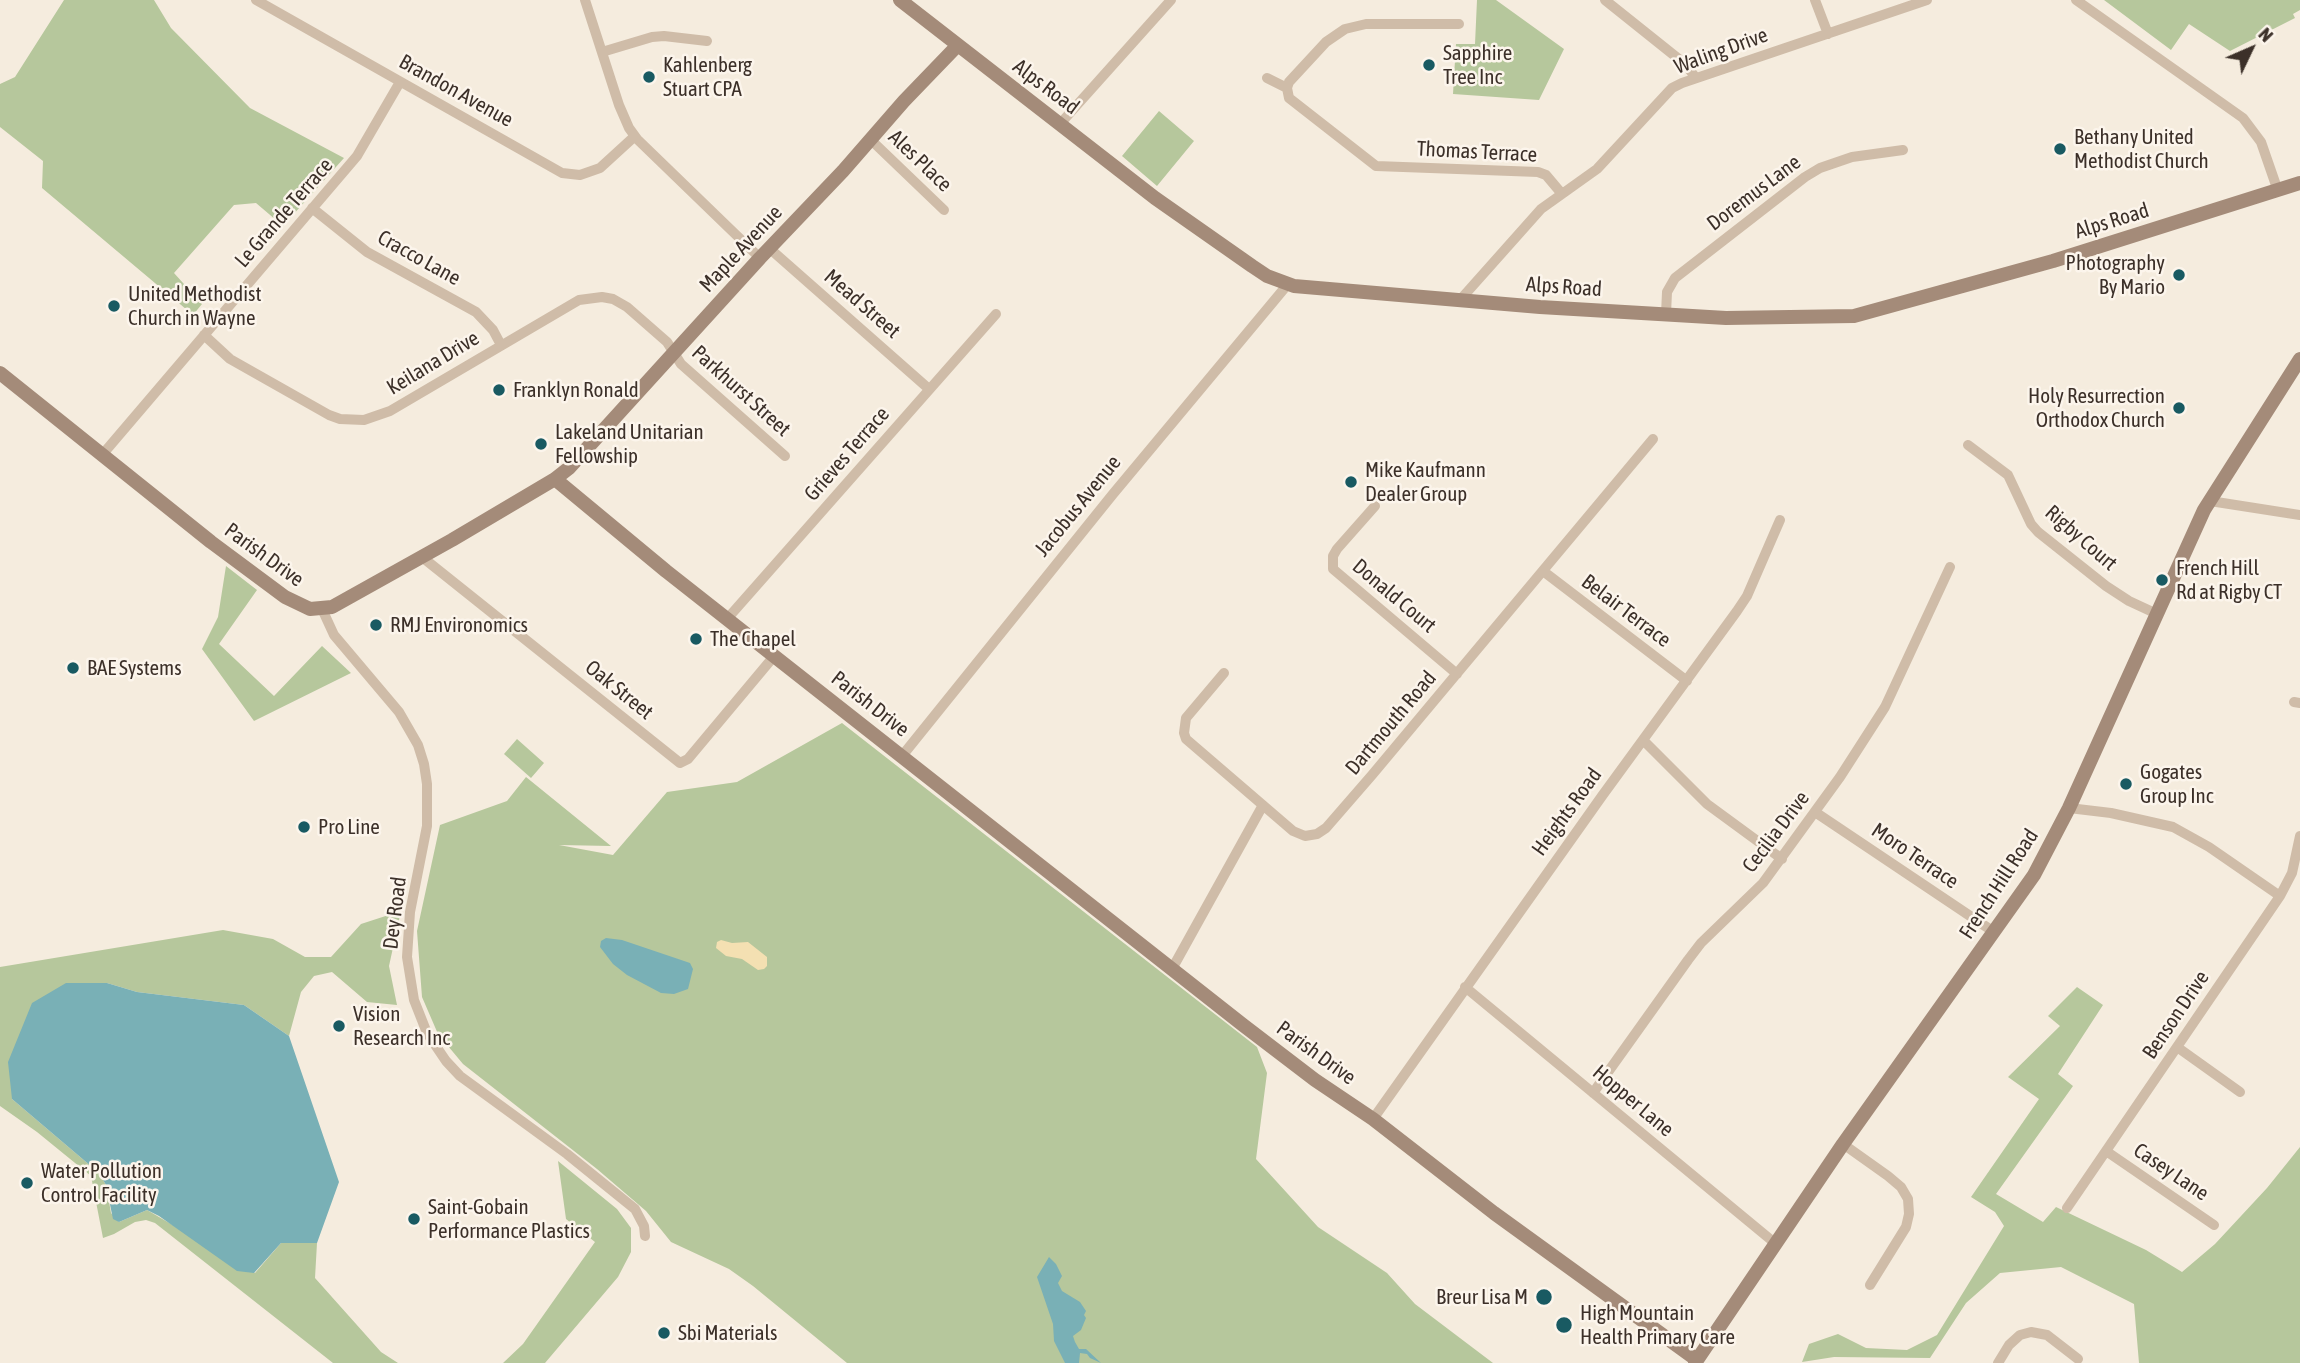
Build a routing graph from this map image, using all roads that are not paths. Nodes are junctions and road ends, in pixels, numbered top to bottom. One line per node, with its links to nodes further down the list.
1 (256, 0): 16 (street, Brandon Avenue)
2 (585, 0): 13 (street, Mead Street)
3 (900, 0): 12 (street, Alps Road)
4 (1171, 0): 18 (street)
5 (1605, 0): 15 (street)
6 (1815, 0): 10 (street)
7 (1927, 0): 10 (street, Waling Drive)
8 (2076, 0): 23 (street)
9 (1458, 24): 17 (street)
10 (1828, 34): 15 (street, Waling Drive)
11 (707, 41): 13 (street)
12 (957, 46): 18 (street, Alps Road); 20 (street, Maple Avenue)
13 (602, 52): 19 (street, Mead Street)
14 (1267, 78): 17 (street, Thomas Terrace)
15 (1696, 78): 24 (street, Waling Drive)
16 (400, 82): 19 (street, Brandon Avenue); 25 (street, Le Grande Terrace)
17 (1287, 88): 24 (street, Thomas Terrace)
18 (1060, 124): 28 (street, Alps Road)
19 (635, 136): 27 (street, Mead Street)
20 (871, 140): 26 (street, Ales Place); 27 (street, Maple Avenue)
21 (1903, 150): 31 (street, Doremus Lane)
22 (2300, 184): 23 (street, Alps Road)
23 (2278, 191): 31 (street, Alps Road)
24 (1562, 194): 29 (street)
25 (312, 208): 32 (street, Le Grande Terrace); 33 (street, Cracco Lane)
26 (944, 209)
27 (765, 253): 34 (street, Maple Avenue); 37 (street, Mead Street)
28 (1288, 284): 29 (street, Alps Road); 58 (street, Jacobus Avenue)
29 (1460, 300): 31 (street, Alps Road)
30 (996, 314): 37 (street, Grieves Terrace)
31 (1666, 314)
32 (204, 335): 33 (street, Keilana Drive); 40 (street, Le Grande Terrace)
33 (501, 345): 34 (street, Keilana Drive)
34 (673, 353): 41 (street, Parkhurst Street); 42 (street, Maple Avenue)
35 (2300, 359): 43 (street, French Hill Road)
36 (0, 373): 40 (street, Parish Drive)
37 (929, 389): 52 (street, Grieves Terrace)
38 (1653, 439): 49 (street, Dartmouth Road)
39 (1968, 445): 51 (street, Rigby Court)
40 (102, 455): 50 (street, Parish Drive)
41 (785, 456)
42 (555, 479): 47 (street); 52 (street, Parish Drive)
43 (2210, 501): 45 (street); 51 (street, French Hill Road)
44 (1375, 506): 55 (street, Donald Court)
45 (2300, 515)
46 (1780, 520): 56 (street, Heights Road)
47 (422, 557): 50 (street); 53 (street, Oak Street)
48 (1951, 567): 61 (street, Cecilia Drive)
49 (1543, 571): 55 (street, Dartmouth Road); 56 (street, Belair Terrace)
50 (322, 609): 77 (street, Dey Road)
51 (2157, 614): 60 (street, French Hill Road)
52 (727, 619): 53 (street, Parish Drive)
53 (775, 655): 58 (street, Parish Drive)
54 (1224, 673): 59 (street)
55 (1457, 674): 59 (street, Dartmouth Road)
56 (1687, 681): 57 (street, Heights Road)
57 (1643, 740): 63 (street); 68 (street, Heights Road)
58 (902, 756): 67 (street, Parish Drive)
59 (1263, 805): 67 (street)
60 (2069, 808): 65 (street); 66 (street, French Hill Road)
61 (1815, 812): 63 (street, Cecilia Drive); 66 (street, Moro Terrace)
62 (2300, 836): 64 (street, Benson Drive)
63 (1782, 859): 71 (street, Cecilia Drive)
64 (2298, 859): 65 (street, Benson Drive)
65 (2280, 896): 69 (street, Benson Drive)
66 (1994, 932): 73 (street, French Hill Road)
67 (1172, 969): 72 (street, Parish Drive)
68 (1465, 987): 71 (street, Hopper Lane); 72 (street, Heights Road)
69 (2177, 1047): 70 (street); 74 (street, Benson Drive)
70 (2241, 1092)
71 (1592, 1093): 78 (street, Hopper Lane)
72 (1373, 1119): 81 (street, Parish Drive)
73 (1843, 1144): 78 (street, French Hill Road); 79 (street)
74 (2106, 1151): 75 (street, Benson Drive); 76 (street, Casey Lane)
75 (2067, 1208)
76 (2214, 1225)
77 (645, 1236)
78 (1776, 1244): 81 (street, French Hill Road)
79 (1870, 1285)
80 (2078, 1359): 82 (street)
81 (1698, 1362)
82 (1998, 1363)

